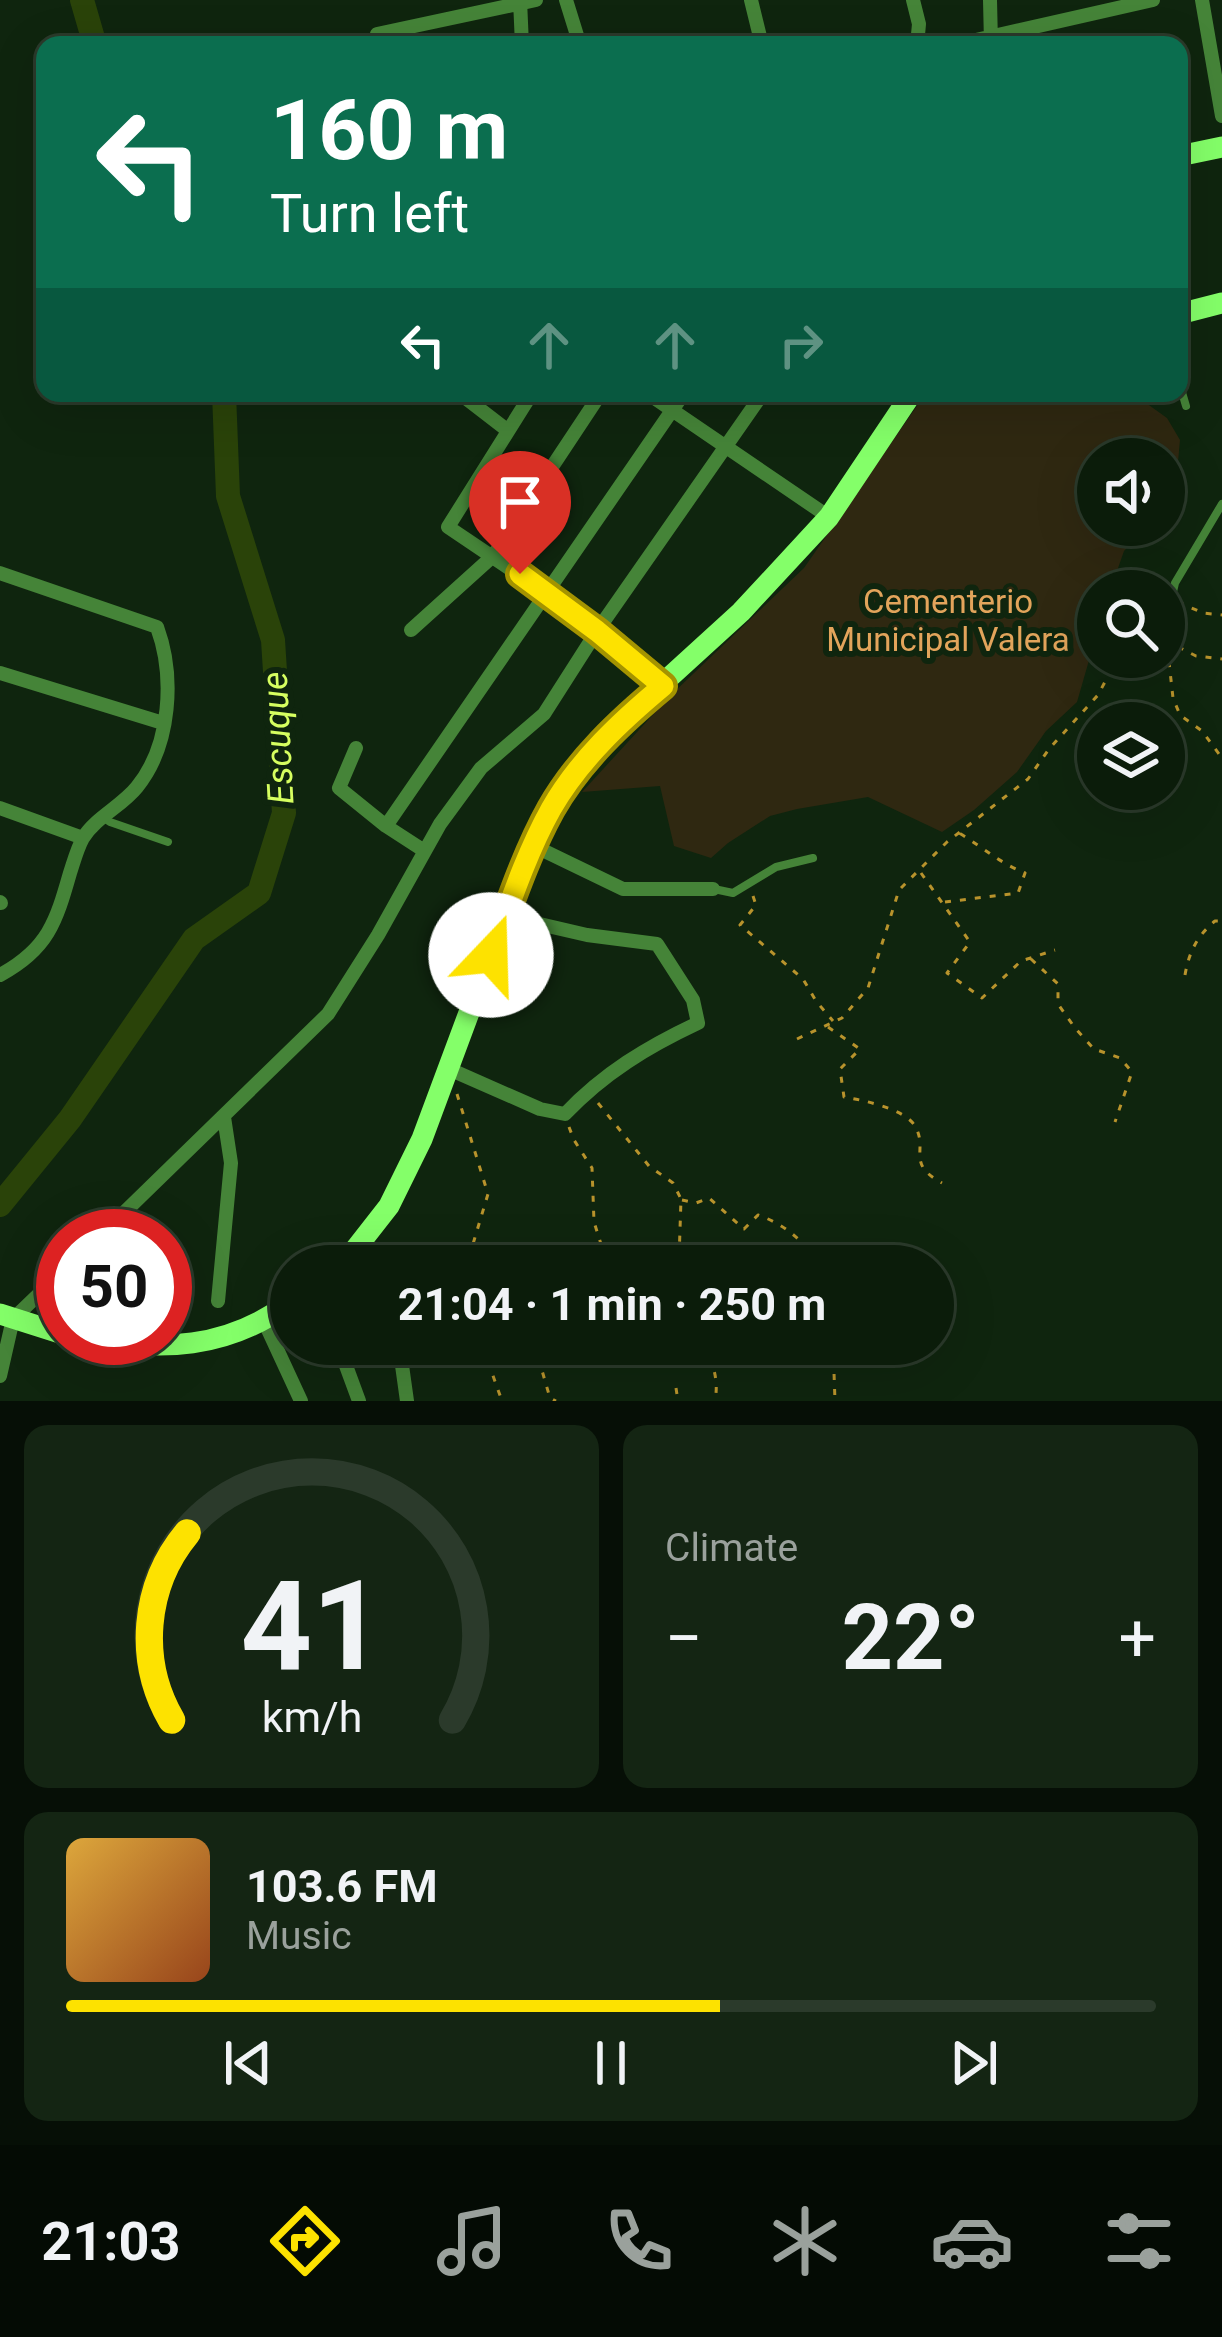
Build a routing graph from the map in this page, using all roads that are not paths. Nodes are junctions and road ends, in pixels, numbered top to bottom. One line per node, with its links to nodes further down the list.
1 (566, 0): 10 (street)
2 (751, 0): 11 (street)
3 (913, 0): 12 (street)
4 (990, 0): 13 (street)
5 (1153, 0): 14 (street)
6 (1202, 0): 15 (street)
7 (526, 1): 8 (street); 9 (street)
8 (377, 34)
9 (523, 36)
10 (577, 36)
11 (760, 36)
12 (918, 36)
13 (991, 36)
14 (1007, 36)
15 (1222, 116)
16 (1222, 147): 17 (main road)
17 (1188, 154)
18 (1222, 303): 19 (main road)
19 (1188, 312)
20 (471, 402): 30 (street)
21 (526, 402): 30 (street)
22 (595, 402): 34 (street)
23 (660, 402): 29 (street)
24 (677, 402): 29 (street)
25 (756, 402): 31 (street)
26 (906, 402): 33 (main road)
27 (1185, 402): 28 (lane)
28 (1186, 406)
29 (671, 410): 31 (street); 37 (street)
30 (507, 430): 34 (street)
31 (723, 448): 33 (street); 39 (street)
32 (1222, 504): 35 (lane)
33 (829, 517): 41 (main road)
34 (493, 556): 37 (street); 38 (street)
35 (1183, 570)
36 (0, 573): 42 (street)
37 (547, 593): 39 (street); 46 (street)
38 (411, 630)
39 (597, 631): 41 (street); 50 (street)
40 (0, 673): 42 (street)
41 (663, 686): 49 (main road)
42 (163, 723): 45 (street)
43 (356, 748): 46 (street)
44 (0, 808): 47 (street)
45 (104, 818): 47 (street); 48 (lane)
46 (386, 826): 50 (street)
47 (83, 838): 54 (street)
48 (168, 842)
49 (534, 846): 52 (street); 53 (main road)
50 (424, 850): 56 (street)
51 (813, 858): 52 (lane)
52 (713, 889)
53 (506, 916): 55 (main road); 55 (street)
54 (0, 975)
55 (449, 1070): 58 (main road)
56 (224, 1118): 57 (street); 60 (street)
57 (128, 1209)
58 (359, 1245)
59 (36, 1293): 61 (street)
60 (218, 1301)
61 (7, 1317): 64 (main road); 68 (street)
62 (270, 1317): 63 (main road)
63 (264, 1322): 65 (main road); 69 (street)
64 (36, 1326)
65 (192, 1344)
66 (346, 1365): 70 (street)
67 (403, 1365): 71 (street)
68 (0, 1376)
69 (301, 1401)
70 (359, 1401)
71 (407, 1401)

